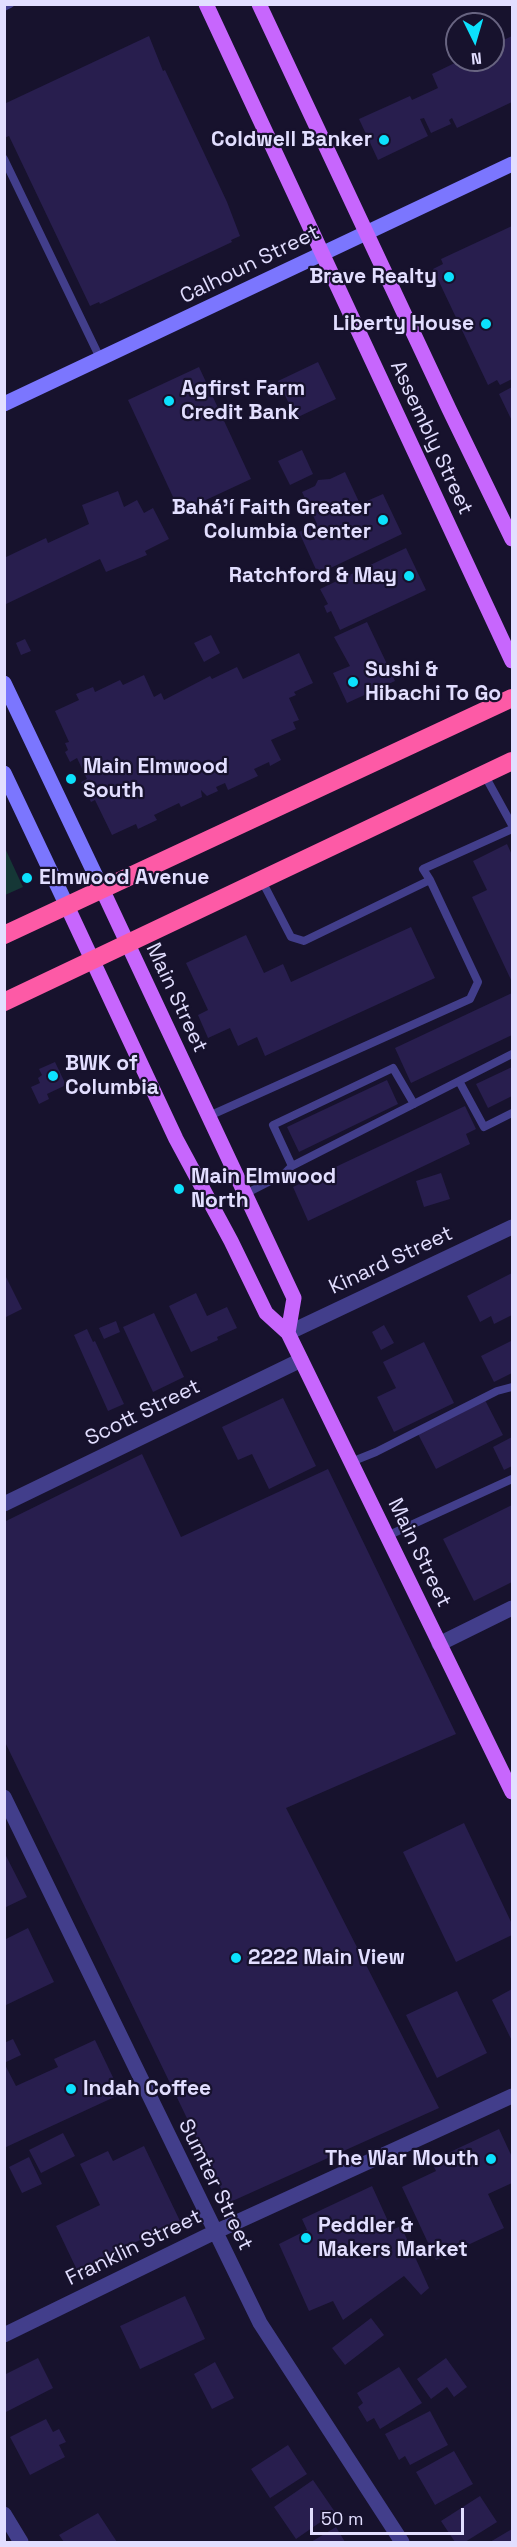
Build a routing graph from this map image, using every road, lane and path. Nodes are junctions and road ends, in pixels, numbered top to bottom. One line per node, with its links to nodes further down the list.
1 (10, 4): 4 (lane)
2 (206, 4): 8 (main road, Assembly Street)
3 (259, 4): 7 (main road, Assembly Street)
4 (4, 7)
5 (4, 159): 9 (lane)
6 (513, 164): 7 (street, Calhoun Street)
7 (366, 233): 8 (street, Calhoun Street); 11 (main road, Assembly Street)
8 (324, 253): 9 (street, Calhoun Street); 12 (main road, Assembly Street)
9 (100, 358): 10 (street, Calhoun Street)
10 (4, 404)
11 (513, 539)
12 (513, 661)
13 (4, 683): 21 (street, Main Street)
14 (513, 698): 21 (highway)
15 (513, 761): 17 (highway)
16 (4, 773): 22 (street, Main Street)
17 (484, 774): 18 (lane); 19 (highway)
18 (513, 827): 20 (lane)
19 (262, 880): 20 (lane); 24 (highway)
20 (430, 880): 31 (lane)
21 (102, 889): 22 (highway); 24 (main road, Main Street)
22 (67, 906): 23 (highway); 25 (main road, Main Street)
23 (4, 935)
24 (128, 944): 25 (highway); 31 (main road, Main Street)
25 (92, 962): 26 (highway); 35 (main road, Main Street)
26 (4, 1002)
27 (513, 1054): 28 (lane)
28 (459, 1081): 29 (lane); 30 (lane)
29 (414, 1104): 32 (lane); 32 (lane)
30 (513, 1113)
31 (209, 1116): 33 (main road, Main Street)
32 (292, 1166): 33 (lane)
33 (245, 1194): 35 (main road, Main Street)
34 (513, 1227): 35 (street, Kinard Street)
35 (288, 1333): 36 (main road, Main Street)
36 (301, 1360): 38 (main road, Main Street); 40 (street, Scott Street)
37 (513, 1388): 38 (lane)
38 (351, 1462): 41 (main road, Main Street)
39 (513, 1479): 41 (lane)
40 (4, 1504)
41 (387, 1536): 43 (main road, Main Street)
42 (513, 1608): 43 (street)
43 (439, 1644): 44 (main road, Main Street)
44 (513, 1792)
45 (4, 1797): 47 (street, Sumter Street)
46 (513, 2096): 47 (street, Franklin Street)
47 (215, 2232): 48 (street, Franklin Street); 51 (street, Sumter Street)
48 (4, 2335)
49 (4, 2514): 50 (street)
50 (21, 2542)
51 (402, 2542)

